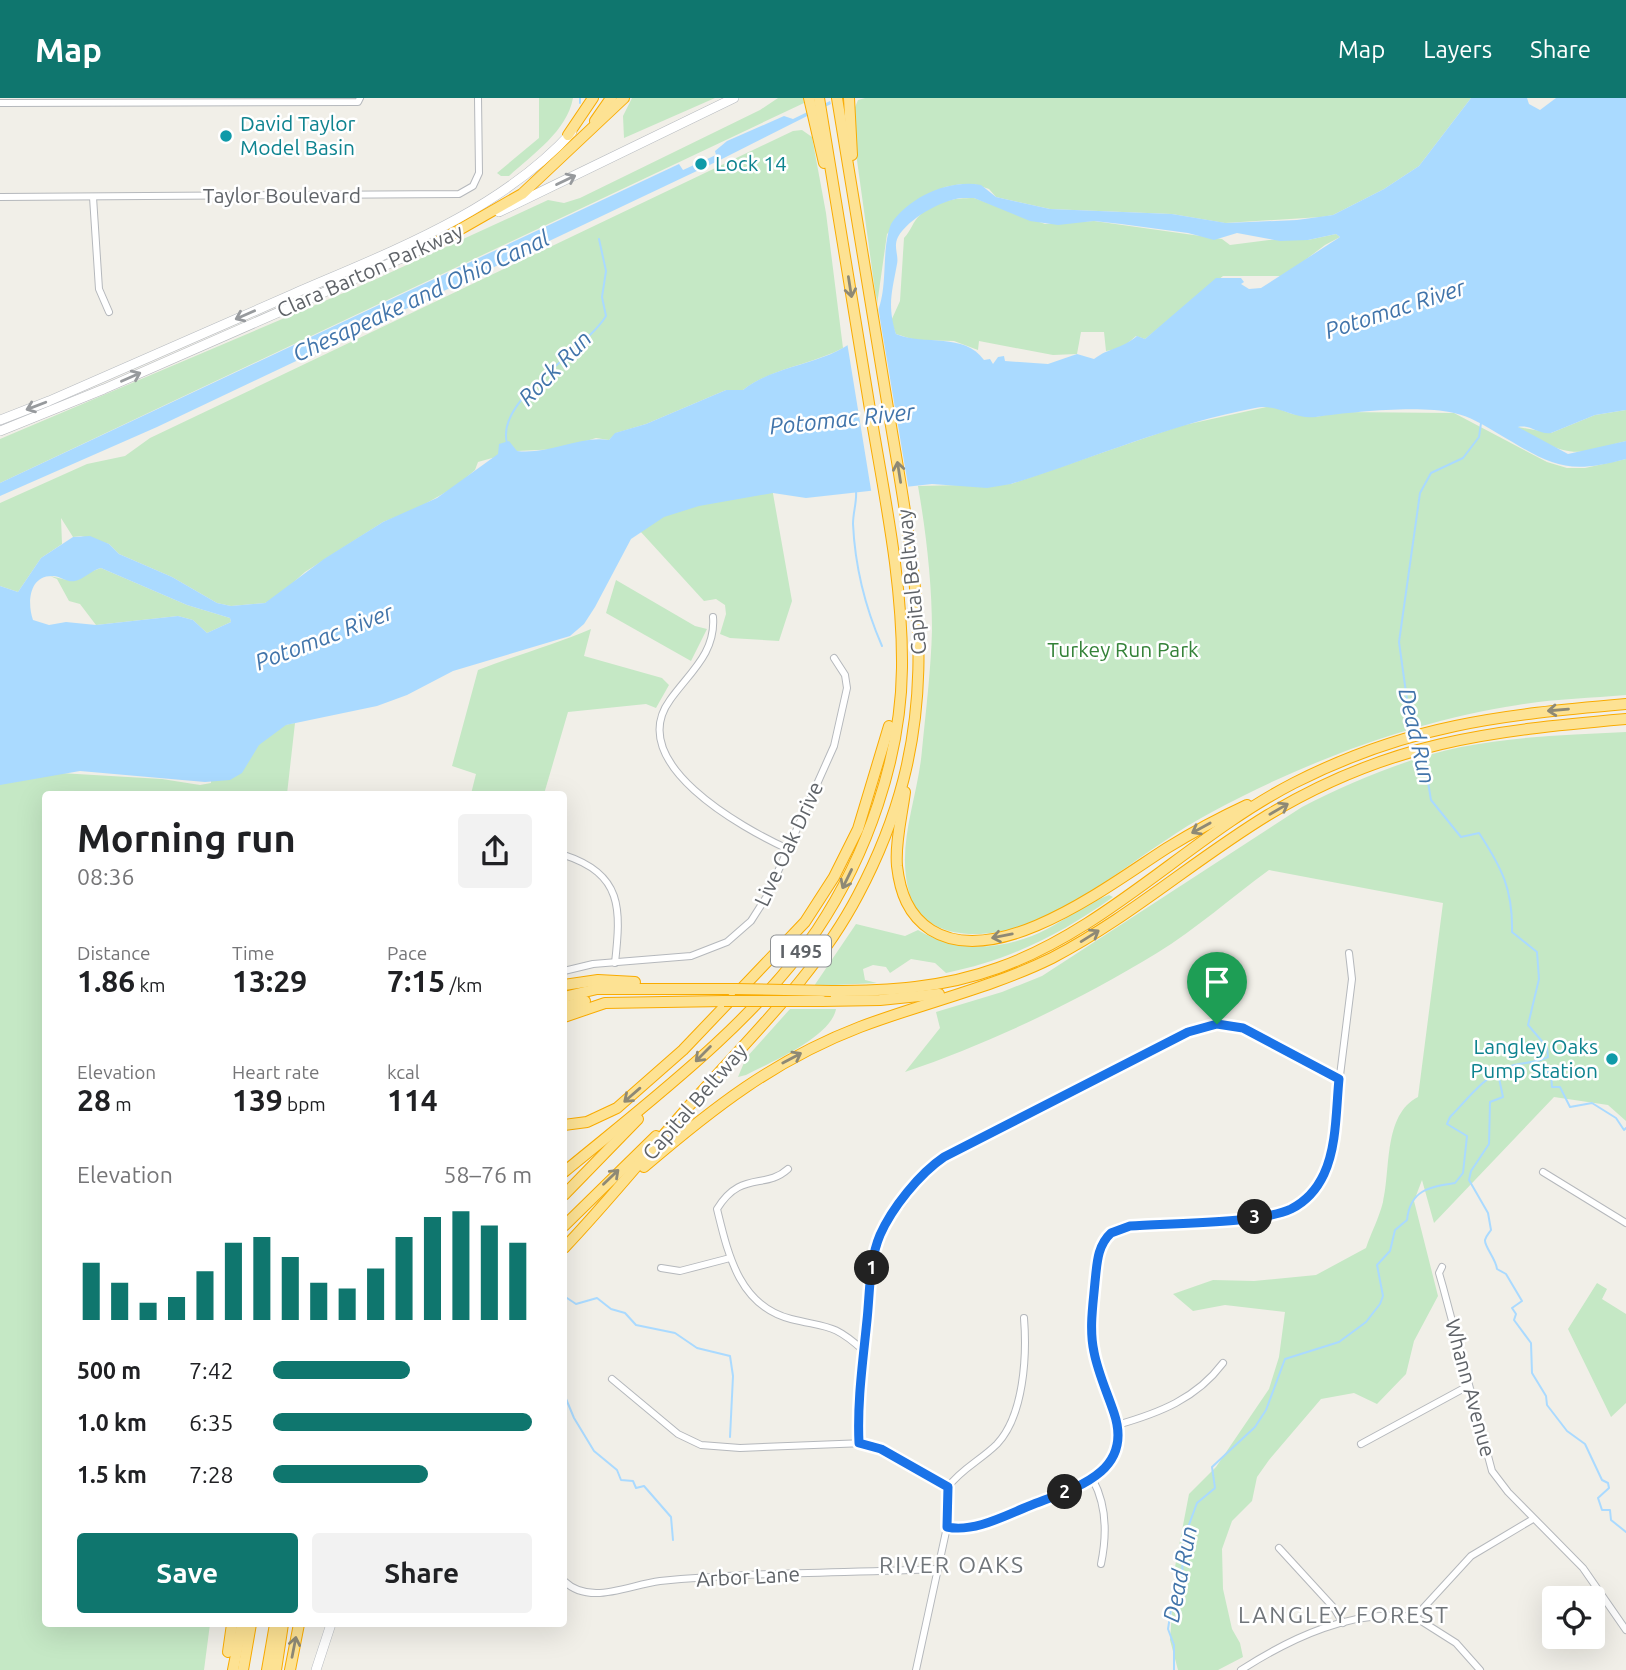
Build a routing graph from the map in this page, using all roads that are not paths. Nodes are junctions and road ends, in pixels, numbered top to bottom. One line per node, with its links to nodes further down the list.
1 (360, 98): 12 (street)
2 (478, 98): 19 (street, Taylor Boulevard)
3 (593, 98): 15 (highway)
4 (600, 98): 15 (main road, Clara Barton Parkway)
5 (611, 98): 17 (highway)
6 (624, 98): 17 (highway)
7 (734, 98): 20 (main road, Clara Barton Parkway, one-way to 7)
8 (809, 98): 16 (highway)
9 (819, 98): 16 (highway)
10 (837, 98): 14 (highway)
11 (849, 98): 14 (highway)
12 (124, 100): 13 (street)
13 (0, 103)
14 (846, 128): 29 (highway, Capital Beltway / I 495, one-way to 14)
15 (568, 135): 22 (main road, Clara Barton Parkway, one-way to 22)
16 (822, 139): 25 (highway, Capital Beltway / I 495, one-way to 25)
17 (564, 157): 20 (highway)
18 (0, 197): 19 (street, Taylor Boulevard)
19 (93, 197): 21 (street)
20 (438, 242): 23 (main road, Clara Barton Parkway, one-way to 20)
21 (109, 312)
22 (0, 420)
23 (0, 431)
24 (713, 617): 31 (street)
25 (901, 648): 44 (highway, Capital Beltway / I 495, one-way to 44); 46 (highway, one-way to 46)
26 (834, 658): 31 (street, Live Oak Drive)
27 (1626, 704): 30 (highway, one-way to 30)
28 (1626, 719): 36 (highway, one-way to 28)
29 (915, 720): 30 (highway, one-way to 29); 45 (highway, Capital Beltway / I 495)
30 (1284, 788): 38 (highway, bridge)
31 (788, 849): 34 (street, Live Oak Drive)
32 (567, 856): 34 (street)
33 (1349, 953): 43 (street)
34 (615, 963): 35 (street, Live Oak Drive)
35 (567, 971)
36 (983, 984): 40 (highway, bridge); 50 (highway, one-way to 36)
37 (567, 985): 38 (highway)
38 (735, 989): 39 (highway)
39 (567, 996)
40 (724, 1001): 41 (highway); 42 (highway)
41 (567, 1006)
42 (567, 1016)
43 (1339, 1079): 59 (street); 63 (street)
44 (672, 1085): 48 (highway, Capital Beltway / I 495); 51 (highway)
45 (682, 1113): 50 (highway, Capital Beltway / I 495); 52 (highway, one-way to 45)
46 (567, 1125)
47 (788, 1169): 55 (street)
48 (567, 1170)
49 (1543, 1172): 53 (street)
50 (621, 1187): 54 (highway, Capital Beltway / I 495)
51 (567, 1192)
52 (567, 1223)
53 (1626, 1223)
54 (567, 1245)
55 (730, 1258): 57 (street); 59 (street)
56 (1442, 1267): 62 (street, Whann Avenue)
57 (661, 1268)
58 (1024, 1318): 67 (street)
59 (864, 1351): 64 (street)
60 (1223, 1363): 63 (street)
61 (612, 1378): 64 (street)
62 (1468, 1386): 65 (street); 68 (street, Whann Avenue)
63 (1117, 1425): 66 (street)
64 (859, 1443): 67 (street)
65 (1361, 1444)
66 (1093, 1480): 69 (street); 71 (street)
67 (948, 1487): 69 (street)
68 (1533, 1519): 74 (street); 83 (street, Whann Avenue)
69 (947, 1527): 72 (street)
70 (1279, 1548): 75 (street)
71 (1101, 1564)
72 (937, 1569): 73 (street, Arbor Lane); 91 (street)
73 (567, 1583)
74 (1415, 1617): 75 (street); 93 (street)
75 (1343, 1623): 92 (street)
76 (232, 1627): 84 (highway)
77 (241, 1627): 85 (highway)
78 (250, 1627): 86 (highway)
79 (274, 1627): 87 (highway)
80 (282, 1627): 88 (highway)
81 (298, 1627): 89 (highway, one-way to 81)
82 (330, 1627): 90 (main road)
83 (1626, 1630)
84 (226, 1670)
85 (233, 1670)
86 (243, 1670)
87 (267, 1670)
88 (276, 1670)
89 (290, 1670)
90 (316, 1670)
91 (916, 1670)
92 (1241, 1670)
93 (1480, 1670)

